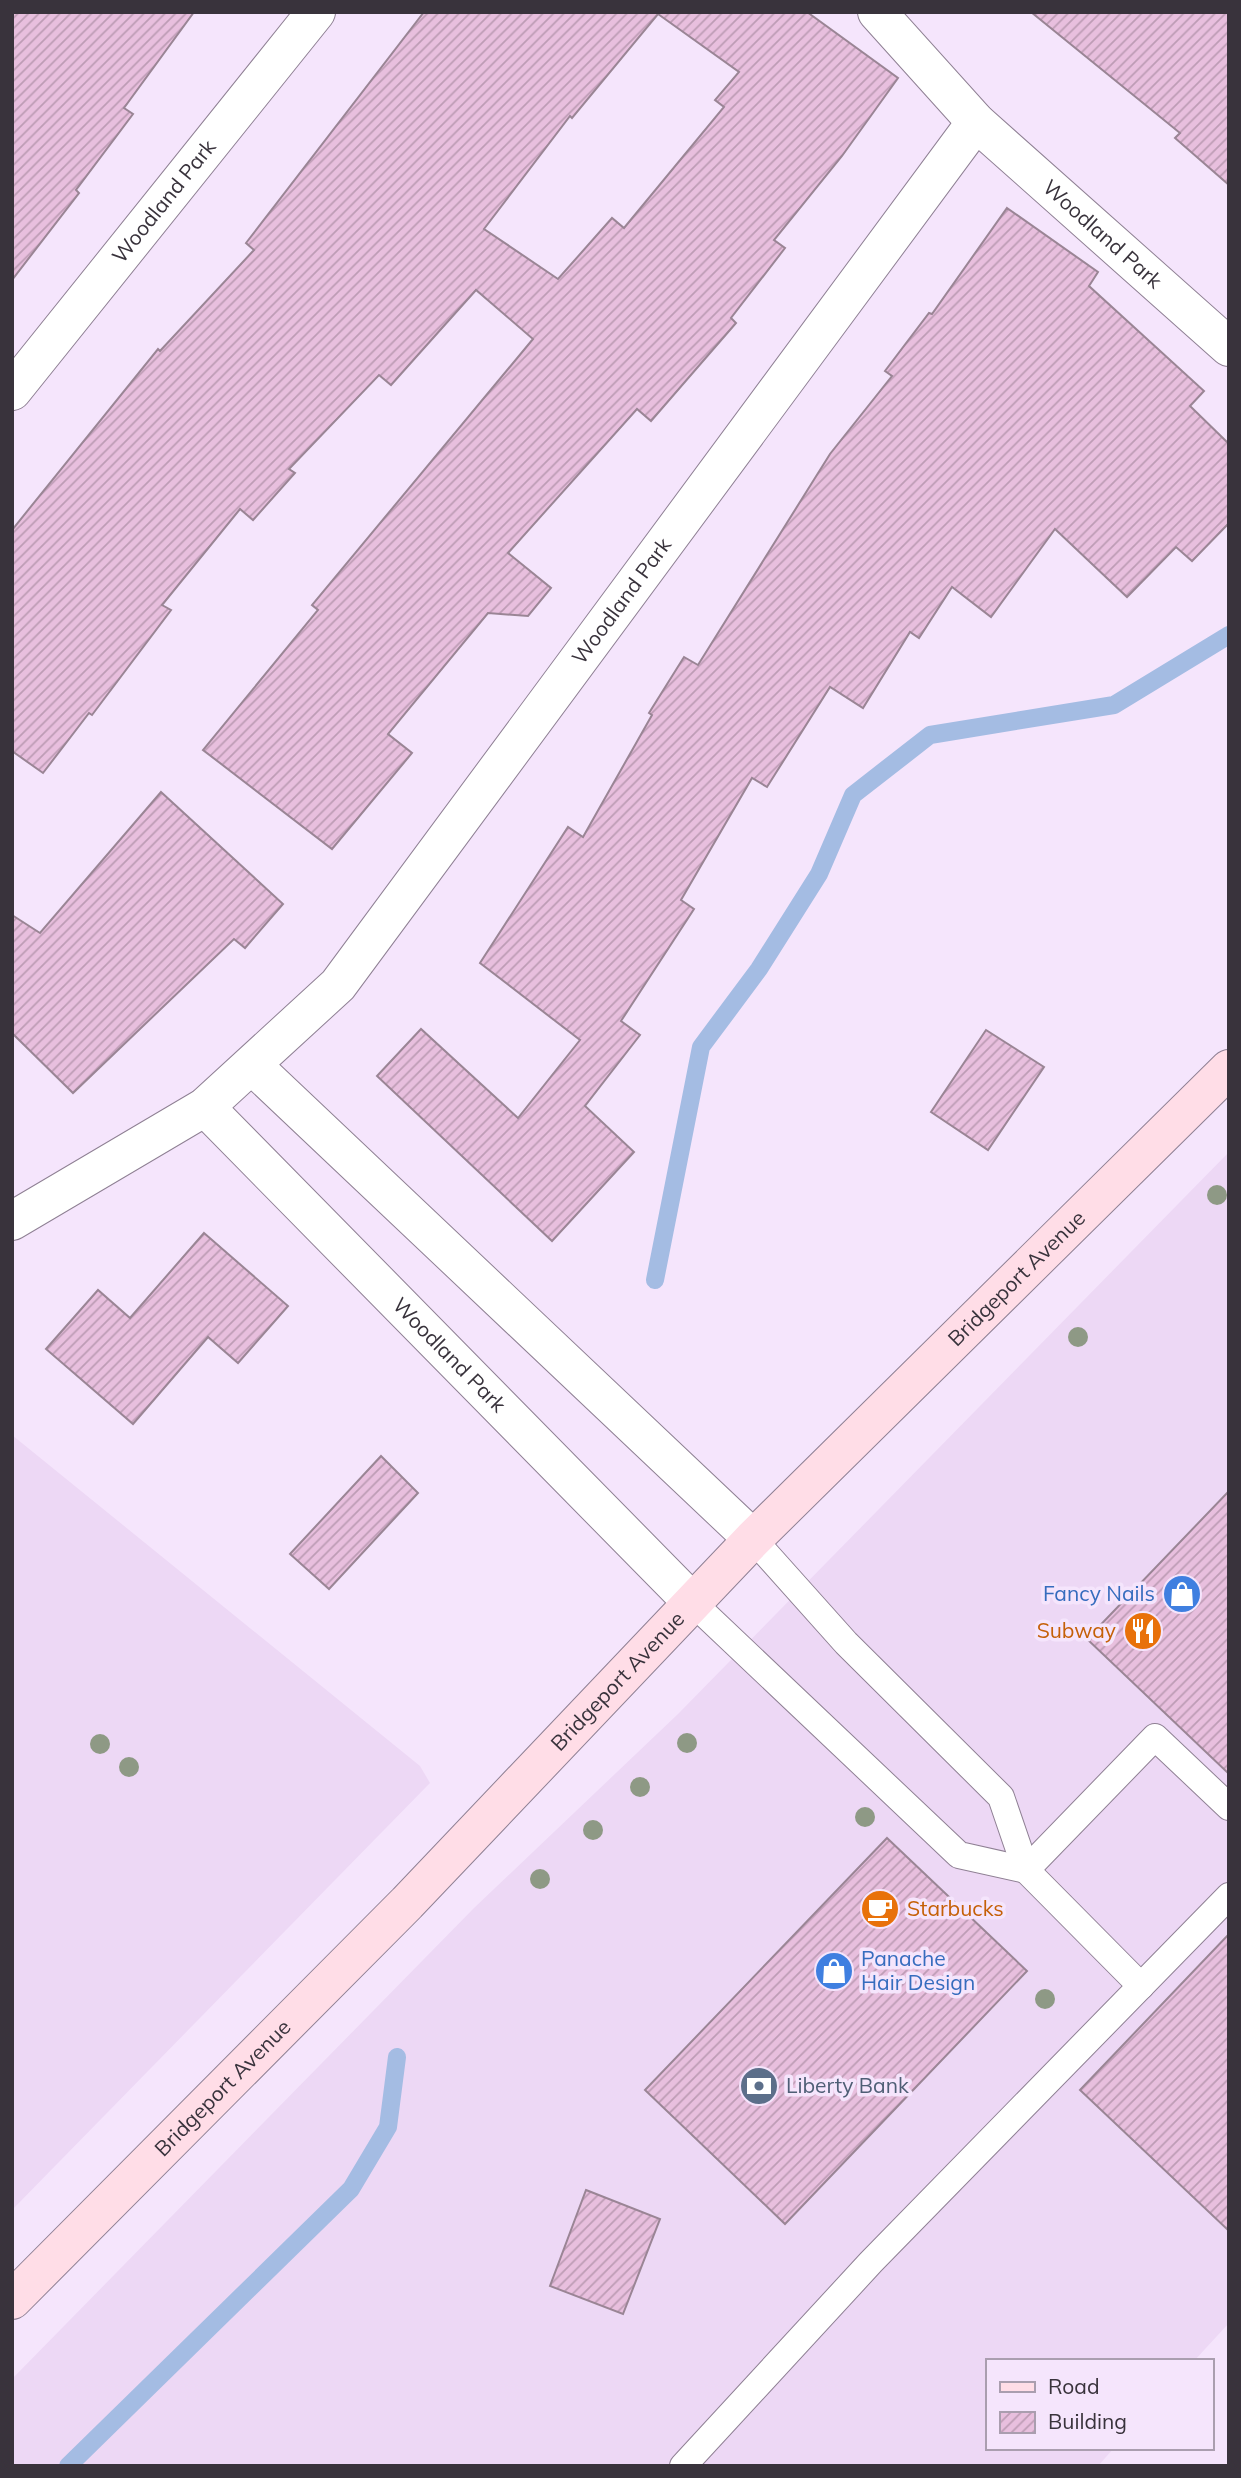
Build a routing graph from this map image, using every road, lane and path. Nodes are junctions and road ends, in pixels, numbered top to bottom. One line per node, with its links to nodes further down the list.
1 (316, 12): 5 (street, Woodland Park)
2 (877, 12): 3 (street, Woodland Park)
3 (976, 122): 4 (street, Woodland Park); 6 (street, Woodland Park)
4 (1229, 347)
5 (12, 391)
6 (251, 1065): 8 (street, Woodland Park); 10 (street)
7 (1226, 1077): 10 (main road, Bridgeport Avenue)
8 (205, 1107): 9 (street, Woodland Park); 11 (street, Woodland Park)
9 (12, 1221)
10 (753, 1539): 11 (main road, Bridgeport Avenue); 13 (lane)
11 (694, 1603): 13 (lane); 16 (main road, Bridgeport Avenue)
12 (1229, 1807): 13 (lane)
13 (1026, 1870): 15 (lane)
14 (1229, 1896): 15 (lane)
15 (1141, 1986): 17 (lane)
16 (12, 2300)
17 (683, 2466)

